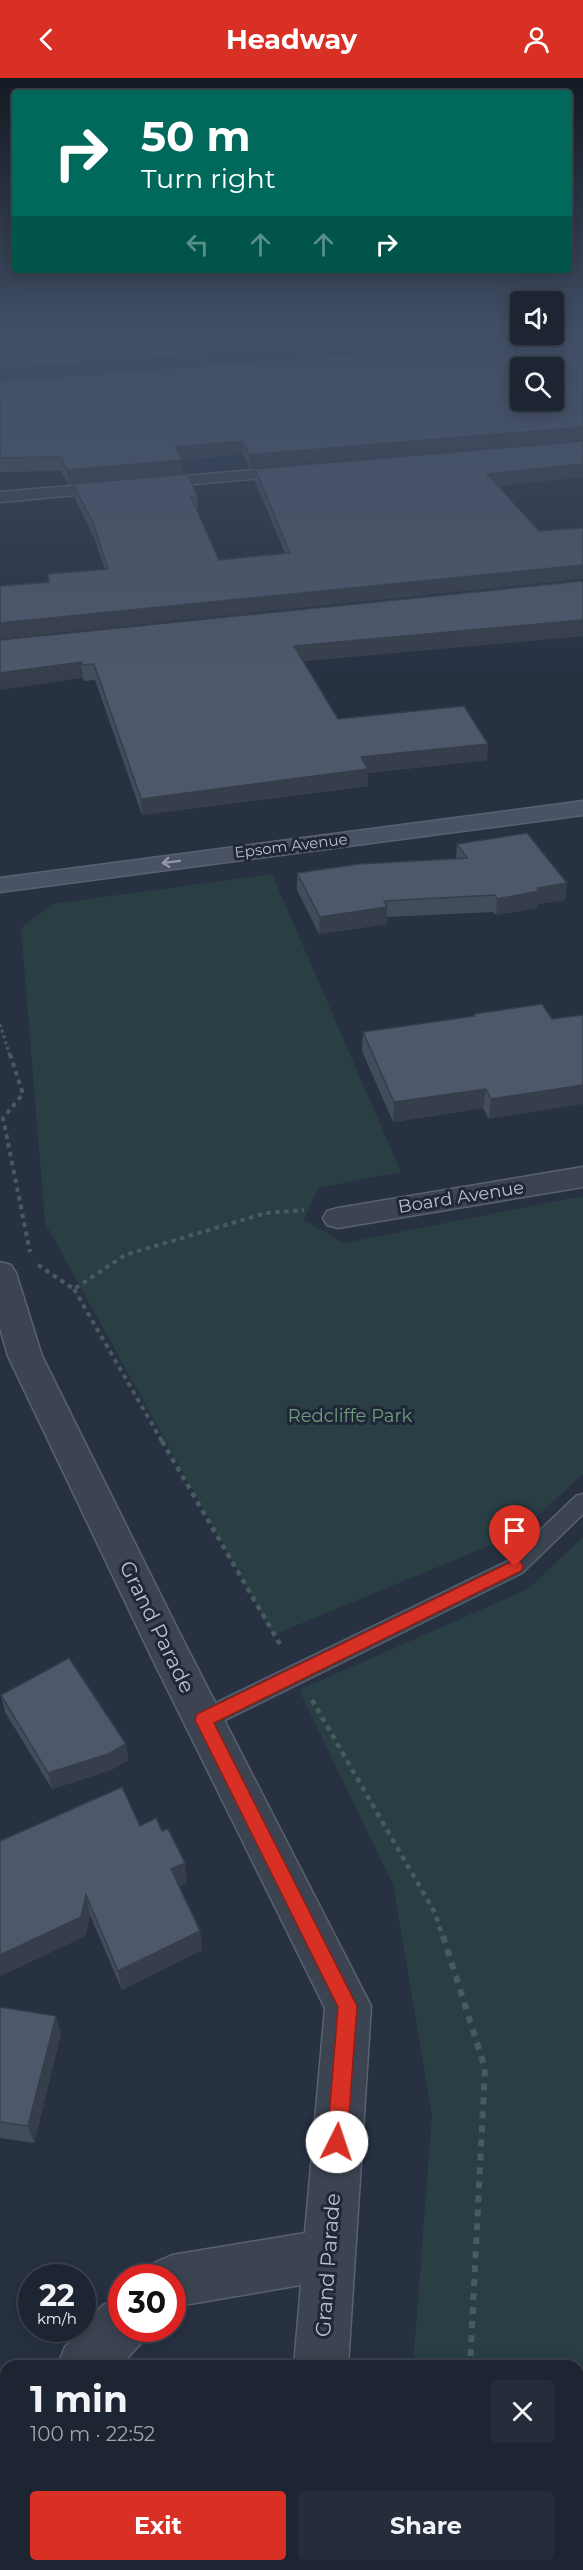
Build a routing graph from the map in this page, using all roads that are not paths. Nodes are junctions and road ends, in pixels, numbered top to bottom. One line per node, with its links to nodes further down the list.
1 (321, 469): 2 (street)
2 (0, 496)
3 (583, 793): 5 (street, Epsom Avenue)
4 (583, 808): 6 (street, Epsom Avenue, one-way to 6)
5 (0, 863)
6 (0, 885)
7 (583, 1177): 8 (street, Board Avenue)
8 (338, 1218)
9 (0, 1273): 11 (street, Grand Parade)
10 (583, 1502): 11 (lane)
11 (203, 1720): 12 (street, Grand Parade)
12 (328, 2256): 13 (street); 16 (street, Grand Parade)
13 (186, 2279)
14 (108, 2339): 15 (street)
15 (89, 2360)
16 (321, 2360)

